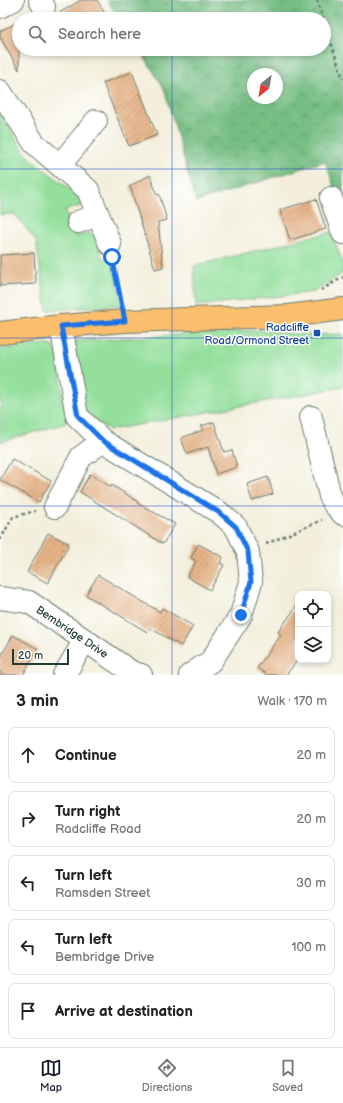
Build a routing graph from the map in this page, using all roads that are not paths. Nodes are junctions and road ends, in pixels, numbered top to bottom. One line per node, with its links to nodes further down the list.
1 (13, 0): 2 (street)
2 (0, 7)
3 (0, 91): 5 (street)
4 (96, 121): 5 (street)
5 (60, 165): 8 (street)
6 (331, 198): 7 (street)
7 (343, 233)
8 (110, 244)
9 (343, 309): 10 (main road)
10 (61, 326): 11 (main road); 13 (street)
11 (0, 333)
12 (311, 417): 15 (street)
13 (103, 441): 14 (street); 18 (street)
14 (55, 506)
15 (342, 513)
16 (0, 598): 17 (street, Bembridge Drive)
17 (85, 640): 19 (street); 20 (street, Bembridge Drive)
18 (218, 668): 21 (street)
19 (64, 675)
20 (141, 675)
21 (190, 675)

